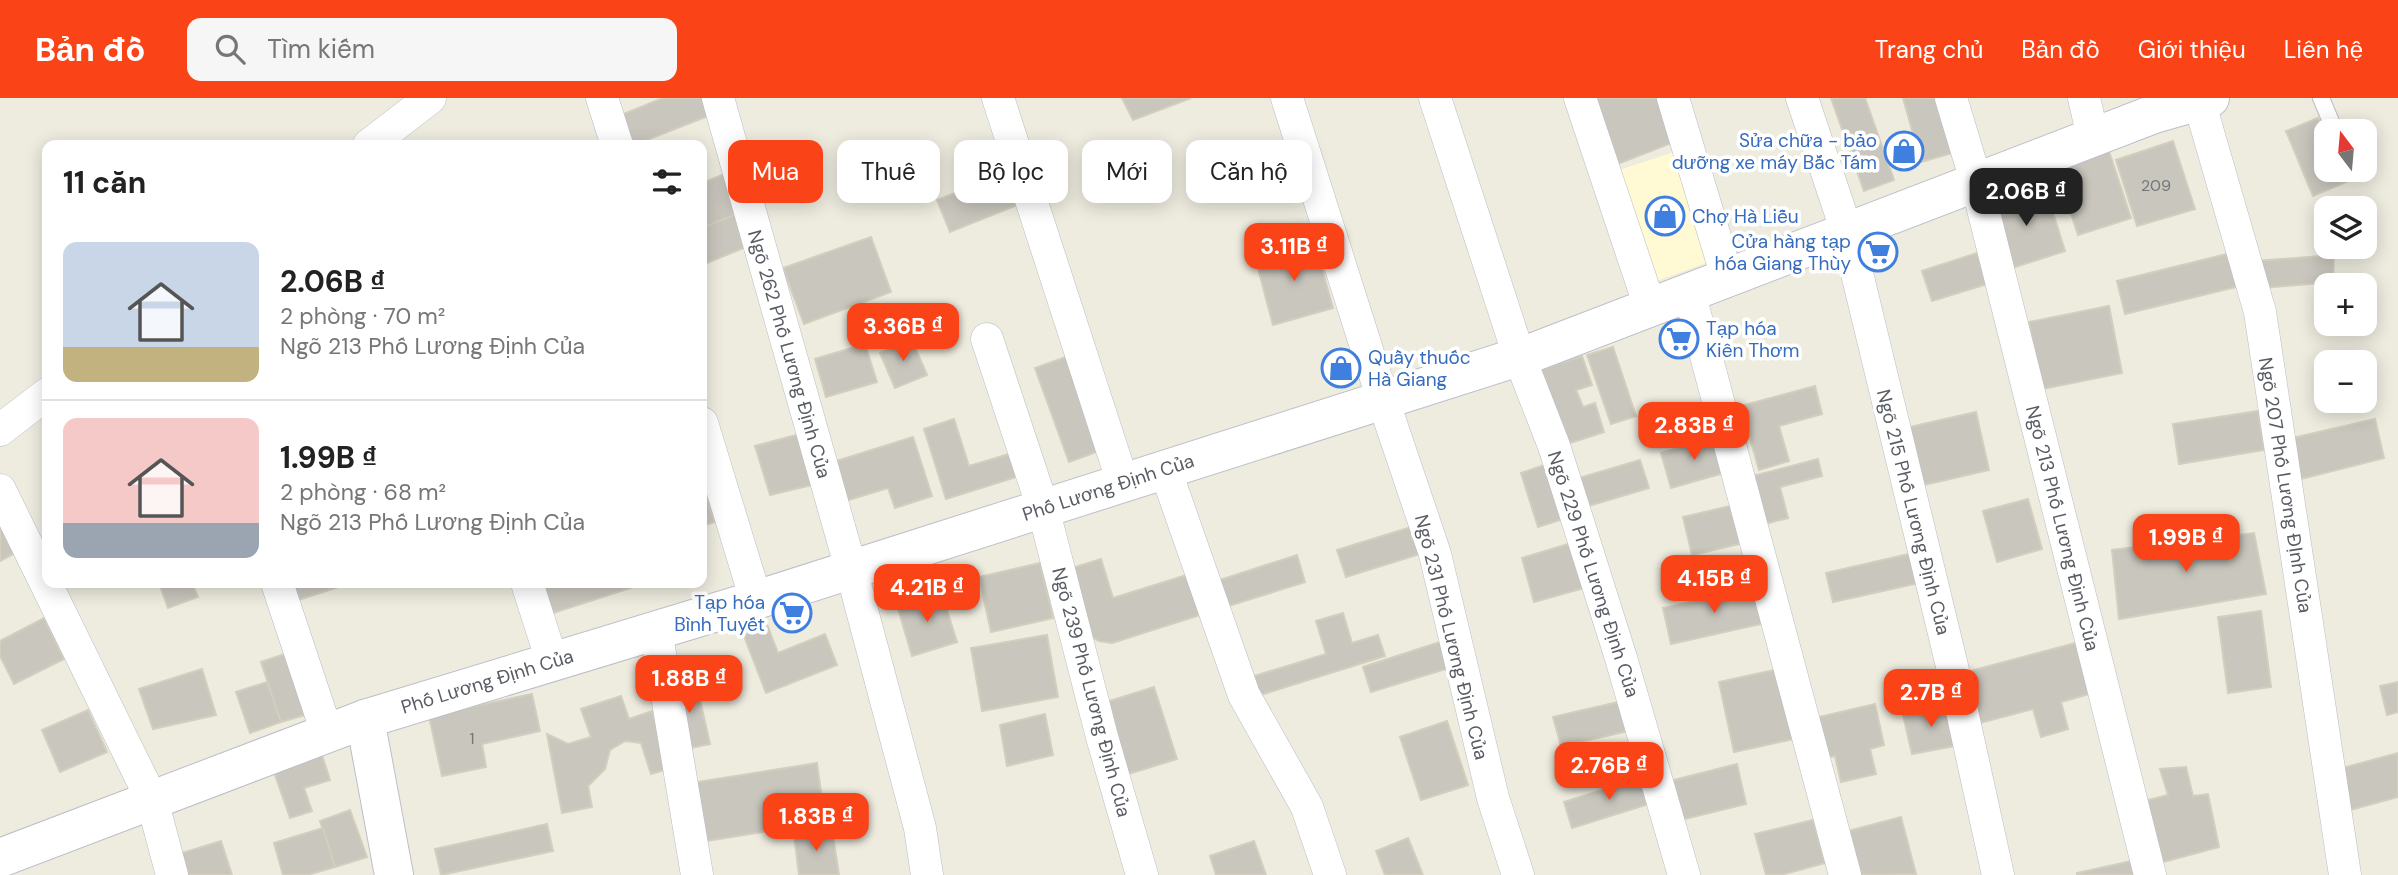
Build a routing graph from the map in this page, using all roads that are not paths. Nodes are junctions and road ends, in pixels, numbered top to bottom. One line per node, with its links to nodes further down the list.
1 (430, 98): 16 (street)
2 (602, 98): 17 (street)
3 (718, 98): 33 (street, Ngõ 262 Phố Lương Định Của)
4 (998, 98): 30 (street)
5 (1287, 98): 26 (street, Ngõ 231 Phố Lương Định Của)
6 (1435, 98): 24 (street, Ngõ 229 Phố Lương Định Của)
7 (1580, 98): 22 (street)
8 (1673, 98): 20 (street)
9 (1802, 98): 19 (street, Ngõ 215 Phố Lương Định Của)
10 (1951, 98): 18 (street, Ngõ 213 Phố Lương Định Của)
11 (2084, 98): 15 (street)
12 (2320, 98): 14 (lane)
13 (2194, 101): 15 (main road, Phố Lương Định Của); 56 (street, Ngõ 207 Phố Lương ĐỊnh Của)
14 (2330, 119)
15 (2093, 137): 18 (main road, Phố Lương Định Của)
16 (383, 140)
17 (615, 140)
18 (1976, 181): 19 (main road, Phố Lương Định Của); 55 (street, Ngõ 213 Phố Lương Định Của)
19 (1847, 232): 20 (main road, Phố Lương Định Của); 54 (street, Ngõ 215 Phố Lương Định Của)
20 (1727, 277): 21 (main road, Phố Lương Định Của)
21 (1689, 292): 22 (main road, Phố Lương Định Của); 53 (street)
22 (1650, 307): 24 (main road, Phố Lương Định Của)
23 (987, 339): 32 (street, Ngõ 239 Phố Lương Định Của)
24 (1519, 356): 26 (main road, Phố Lương Định Của); 52 (street, Ngõ 229 Phố Lương Định Của)
25 (42, 398): 27 (street)
26 (1383, 400): 29 (main road, Phố Lương Định Của); 51 (street, Ngõ 231 Phố Lương Định Của)
27 (0, 430)
28 (707, 439): 38 (street)
29 (1166, 469): 30 (main road, Phố Lương Định Của); 50 (street)
30 (1123, 483): 32 (main road, Phố Lương Định Của)
31 (0, 490): 34 (street)
32 (1043, 508): 33 (main road, Phố Lương Định Của); 49 (street, Ngõ 239 Phố Lương Định Của)
33 (850, 569): 38 (main road, Phố Lương Định Của); 48 (street, Ngõ 262 Phố Lương Định Của)
34 (42, 576)
35 (48, 588): 43 (street)
36 (279, 588): 42 (street)
37 (529, 588): 40 (street)
38 (756, 600): 39 (main road, Phố Lương Định Của)
39 (656, 630): 40 (main road, Phố Lương Định Của); 47 (street)
40 (552, 662): 41 (main road, Phố Lương Định Của)
41 (365, 719): 42 (main road, Phố Lương Định Của); 46 (main road)
42 (327, 733): 43 (main road, Phố Lương Định Của)
43 (152, 800): 44 (main road, Phố Lương Định Của); 45 (street)
44 (3, 860)
45 (172, 875)
46 (394, 875)
47 (697, 875)
48 (927, 875)
49 (1142, 875)
50 (1330, 875)
51 (1518, 875)
52 (1684, 875)
53 (1845, 875)
54 (1998, 875)
55 (2150, 875)
56 (2345, 875)

